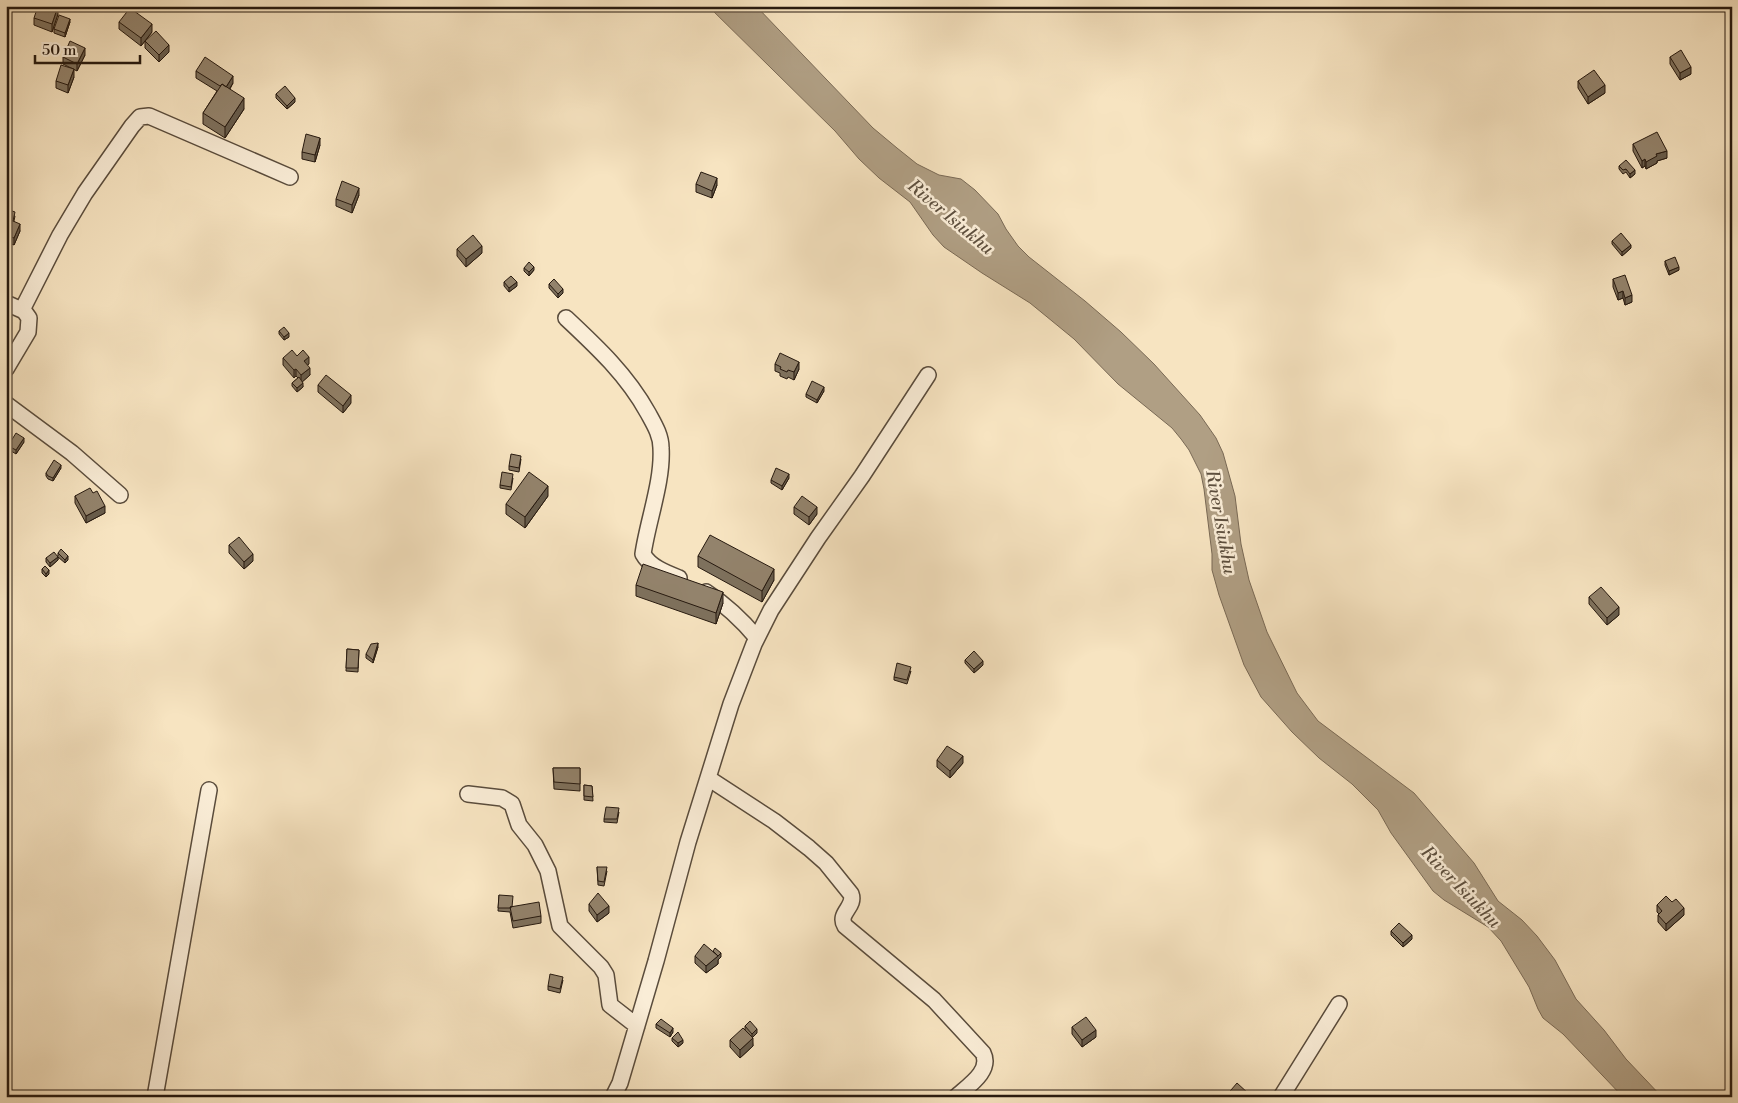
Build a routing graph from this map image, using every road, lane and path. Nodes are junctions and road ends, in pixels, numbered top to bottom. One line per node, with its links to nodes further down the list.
1 (290, 177): 3 (street)
2 (6, 303): 3 (street)
3 (22, 310): 5 (street)
4 (566, 318): 9 (street)
5 (6, 369)
6 (928, 375): 9 (street)
7 (6, 404): 8 (street)
8 (120, 495)
9 (757, 638): 10 (street)
10 (708, 778): 14 (street); 17 (street)
11 (209, 790): 15 (street)
12 (468, 794): 14 (street)
13 (1339, 1004): 18 (street)
14 (637, 1026): 16 (street)
15 (155, 1097)
16 (614, 1097)
17 (956, 1097)
18 (1281, 1097)

